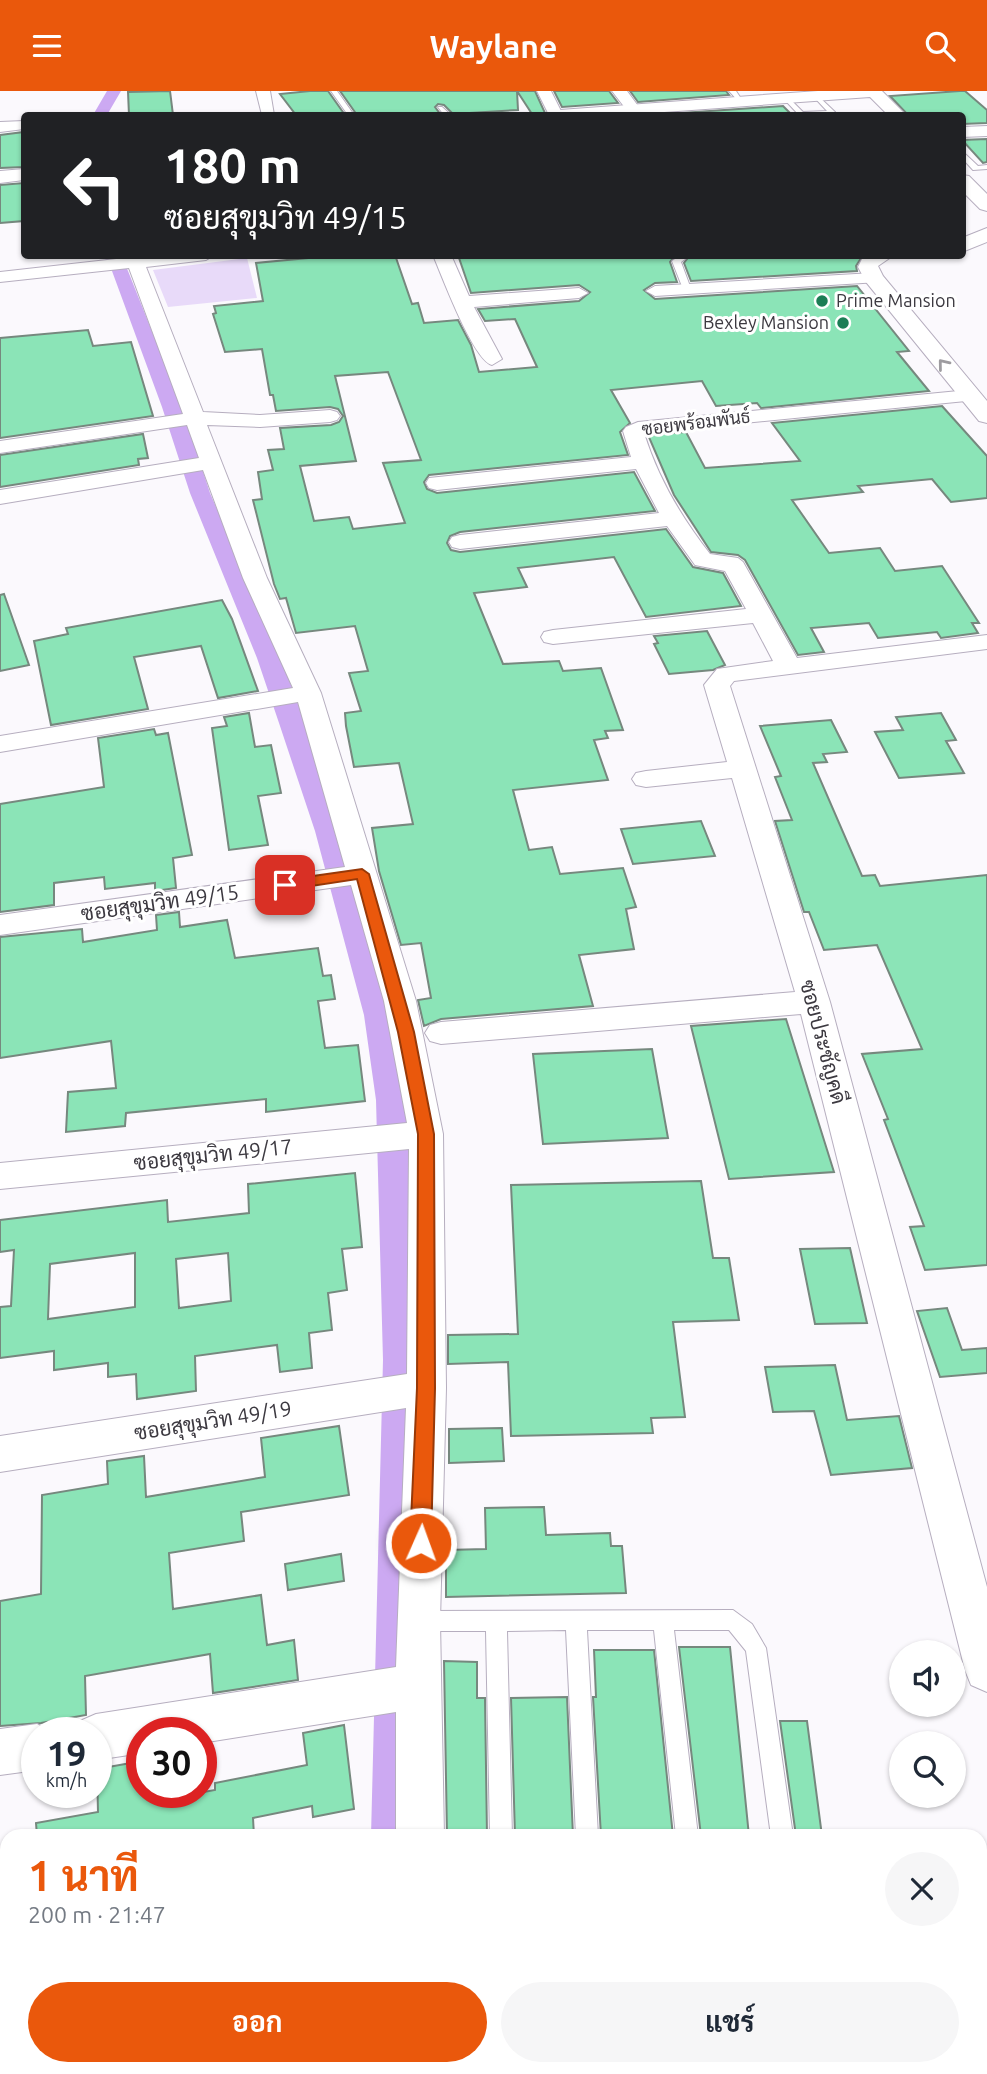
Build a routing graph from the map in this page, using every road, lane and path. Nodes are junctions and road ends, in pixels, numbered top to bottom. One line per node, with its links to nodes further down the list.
1 (263, 91): 11 (street)
2 (334, 91): 12 (lane)
3 (544, 91): 14 (street)
4 (619, 91): 10 (street)
5 (873, 91): 7 (street); 18 (street)
6 (737, 96): 8 (street); 10 (street)
7 (816, 96): 8 (street); 17 (lane)
8 (786, 98): 16 (lane)
9 (440, 108): 13 (lane)
10 (634, 110): 15 (street)
11 (268, 112)
12 (349, 112)
13 (444, 112)
14 (556, 112)
15 (604, 112)
16 (799, 112)
17 (832, 112)
18 (894, 112)
19 (21, 125): 20 (street)
20 (0, 127)
21 (966, 134): 22 (street)
22 (987, 134)
23 (966, 157): 24 (lane)
24 (987, 167)
25 (21, 174): 26 (street)
26 (0, 177)
27 (966, 183): 28 (street)
28 (985, 200)
29 (987, 234): 30 (street)
30 (966, 244)
31 (171, 259): 35 (street)
32 (444, 259): 41 (street)
33 (680, 259): 38 (lane)
34 (876, 259): 37 (street)
35 (136, 263): 36 (street); 46 (street)
36 (0, 277)
37 (873, 278): 38 (street); 43 (street, one-way to 37)
38 (687, 289): 39 (street)
39 (655, 291)
40 (579, 293): 41 (street)
41 (462, 302): 42 (street)
42 (492, 359)
43 (969, 395): 45 (street); 49 (street, ซอยพร้อมพันธ์)
44 (330, 416): 46 (street)
45 (987, 416)
46 (195, 418): 47 (street); 48 (street)
47 (0, 447)
48 (211, 462): 51 (street); 58 (street)
49 (643, 462): 50 (street); 52 (street, ซอยพร้อมพันธ์)
50 (437, 483)
51 (0, 497)
52 (670, 519): 53 (street); 54 (street, ซอยพร้อมพันธ์)
53 (460, 542)
54 (761, 615): 55 (street); 57 (street, ซอยพร้อมพันธ์)
55 (554, 637)
56 (987, 642): 57 (street, ซอยประชัญคดี)
57 (789, 666): 60 (street, ซอยประชัญคดี)
58 (308, 694): 59 (street); 62 (street)
59 (0, 744)
60 (743, 769): 61 (street); 64 (street, ซอยประชัญคดี)
61 (646, 779)
62 (362, 874): 63 (street, ซอยสุขุมวิท 49/15); 66 (street)
63 (0, 925)
64 (814, 1002): 65 (street); 74 (street, ซอยประชัญคดี)
65 (442, 1033)
66 (426, 1134): 67 (street, ซอยสุขุมวิท 49/17); 68 (street)
67 (0, 1176)
68 (426, 1388): 69 (street, ซอยสุขุมวิท 49/19); 70 (street)
69 (0, 1454)
70 (418, 1621): 72 (lane); 75 (street)
71 (663, 1621): 73 (lane); 82 (lane); 83 (lane)
72 (496, 1622): 73 (lane); 80 (lane)
73 (576, 1622): 81 (lane)
74 (987, 1670)
75 (418, 1686): 76 (street); 79 (street)
76 (112, 1734)
77 (21, 1749): 78 (street)
78 (0, 1752)
79 (420, 1829)
80 (502, 1829)
81 (587, 1829)
82 (686, 1829)
83 (781, 1829)

